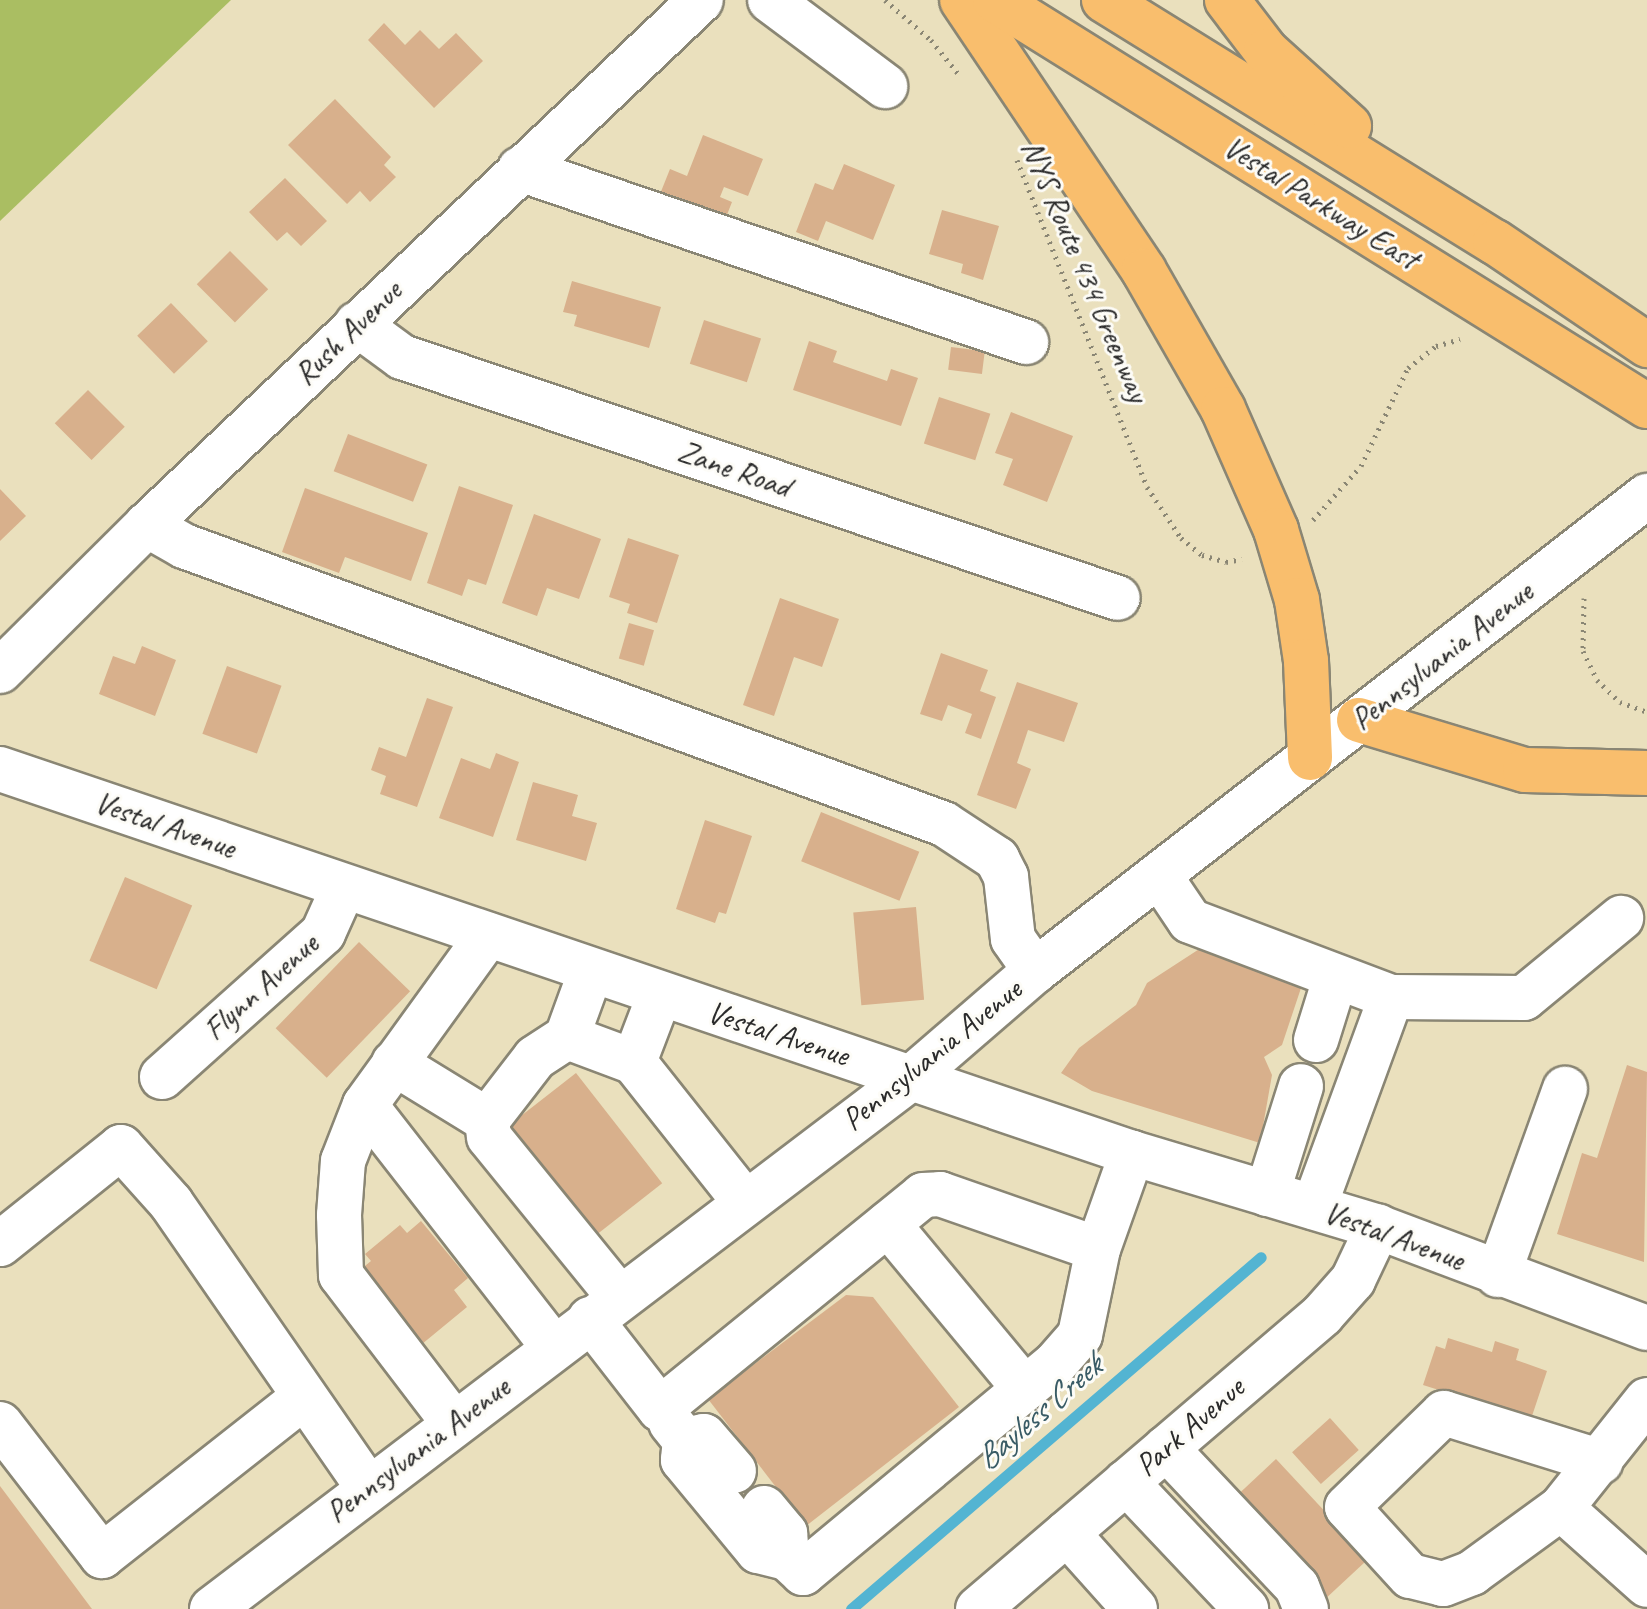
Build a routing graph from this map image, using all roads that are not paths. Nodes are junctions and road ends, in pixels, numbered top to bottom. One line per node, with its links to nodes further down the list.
1 (701, 0): 8 (street, Rush Avenue)
2 (770, 0): 7 (street)
3 (962, 0): 19 (main road)
4 (995, 0): 13 (main road, Vestal Parkway East)
5 (1104, 0): 9 (main road, Vestal Parkway East)
6 (1227, 0): 9 (main road)
7 (885, 86)
8 (520, 169): 10 (street, Rush Avenue); 11 (street)
9 (1495, 242): 12 (main road, Vestal Parkway East)
10 (357, 324): 15 (street, Rush Avenue); 16 (street, Zane Road)
11 (1026, 342)
12 (1647, 345)
13 (1647, 406)
14 (1647, 496): 18 (street, Pennsylvania Avenue)
15 (147, 525): 17 (street, Rush Avenue); 27 (street)
16 (1118, 598)
17 (0, 671)
18 (1359, 720): 19 (street, Pennsylvania Avenue); 21 (main road)
19 (1310, 758): 22 (street, Pennsylvania Avenue)
20 (0, 769): 23 (street, Vestal Avenue)
21 (1647, 773)
22 (1159, 875): 27 (street, Pennsylvania Avenue); 28 (street)
23 (344, 886): 25 (street, Vestal Avenue); 35 (street, Flynn Avenue)
24 (1621, 918): 30 (street)
25 (488, 935): 26 (street, Vestal Avenue); 34 (street)
26 (591, 971): 29 (street, Vestal Avenue); 31 (street)
27 (1035, 971): 36 (street, Pennsylvania Avenue)
28 (1335, 979): 30 (street); 32 (street)
29 (660, 994): 33 (street); 36 (street, Vestal Avenue)
30 (1391, 997): 40 (street)
31 (567, 1037): 33 (street); 39 (street)
32 (1316, 1040)
33 (634, 1062): 43 (street)
34 (394, 1063): 38 (street); 39 (street)
35 (162, 1077)
36 (911, 1078): 41 (street, Vestal Avenue); 43 (street, Pennsylvania Avenue)
37 (1565, 1089): 49 (street)
38 (365, 1105): 52 (street); 56 (street)
39 (487, 1120): 50 (street)
40 (1344, 1124): 42 (street); 44 (street)
41 (1132, 1153): 42 (street, Vestal Avenue); 48 (street)
42 (1267, 1194): 44 (street, Vestal Avenue)
43 (744, 1201): 50 (street, Pennsylvania Avenue)
44 (1314, 1207): 46 (street, Vestal Avenue)
45 (888, 1224): 48 (street); 53 (street); 58 (street)
46 (1378, 1227): 49 (street, Vestal Avenue); 59 (street, Park Avenue)
47 (0, 1244): 54 (street)
48 (1098, 1249): 53 (street)
49 (1498, 1275): 51 (street, Vestal Avenue)
50 (604, 1308): 52 (street, Pennsylvania Avenue); 58 (street)
51 (1647, 1328)
52 (554, 1348): 56 (street, Pennsylvania Avenue)
53 (1025, 1389): 67 (street)
54 (304, 1397): 57 (street); 63 (street)
55 (1647, 1400): 60 (street)
56 (453, 1422): 63 (street, Pennsylvania Avenue)
57 (0, 1424)
58 (672, 1425): 61 (street); 67 (street)
59 (1166, 1448): 62 (street, Park Avenue); 73 (street)
60 (1601, 1462): 65 (street); 65 (street)
61 (734, 1471)
62 (1126, 1482): 66 (street, Park Avenue); 72 (street)
63 (368, 1487): 69 (street, Pennsylvania Avenue)
64 (764, 1508): 67 (street)
65 (1561, 1508): 68 (street)
66 (1067, 1533): 70 (street, Park Avenue); 71 (street)
67 (787, 1558)
68 (1647, 1585)
69 (212, 1609)
70 (978, 1609)
71 (1135, 1609)
72 (1246, 1609)
73 (1306, 1609)

